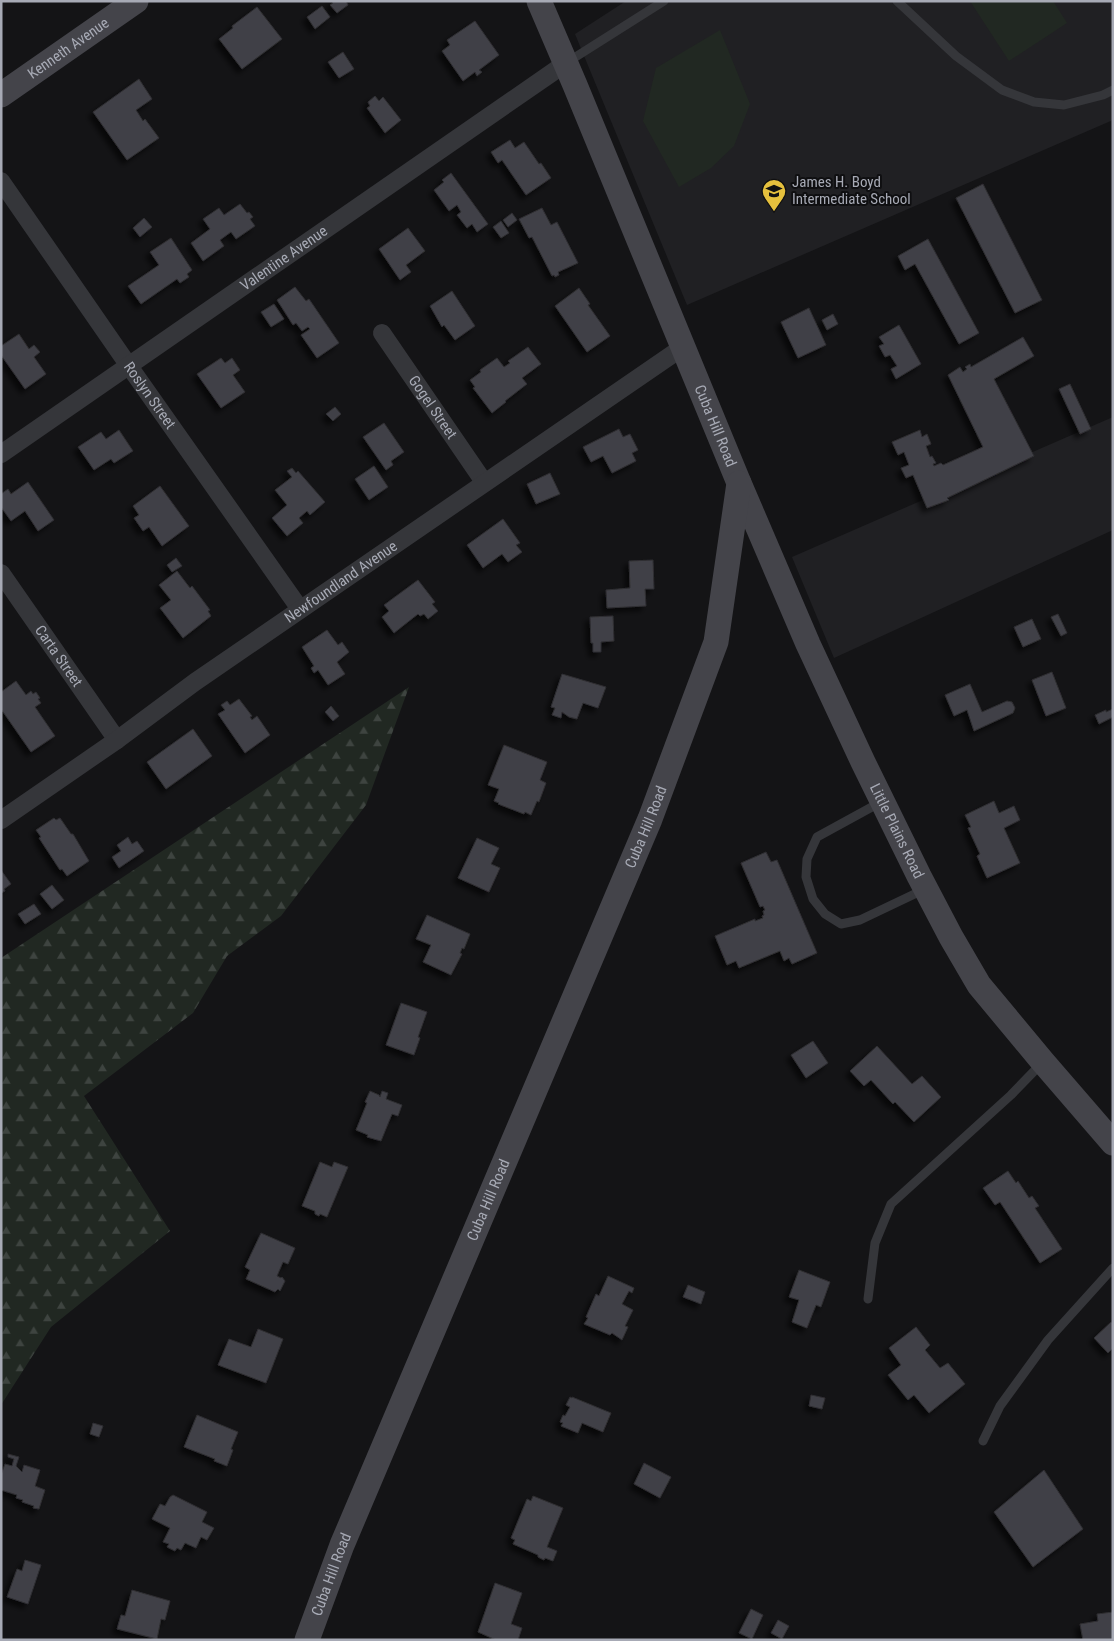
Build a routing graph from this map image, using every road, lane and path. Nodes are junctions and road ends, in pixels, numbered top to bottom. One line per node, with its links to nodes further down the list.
1 (136, 1): 7 (main road, Kenneth Avenue)
2 (539, 1): 5 (main road, Cuba Hill Road)
3 (664, 1): 5 (lane)
4 (897, 1): 6 (lane)
5 (566, 63): 10 (main road, Cuba Hill Road); 11 (street, Valentine Avenue)
6 (1113, 90)
7 (1, 95)
8 (1, 181): 11 (street, Roslyn Street)
9 (382, 333): 13 (street, Gogel Street)
10 (683, 347): 13 (street, Newfoundland Avenue); 14 (main road, Cuba Hill Road)
11 (129, 366): 12 (street, Valentine Avenue); 16 (street, Roslyn Street)
12 (1, 454)
13 (484, 482): 16 (street, Newfoundland Avenue)
14 (738, 483): 18 (main road, Little Plains Road); 26 (main road, Cuba Hill Road)
15 (1, 573): 17 (street, Carta Street)
16 (300, 609): 17 (street, Newfoundland Avenue)
17 (117, 740): 19 (street, Newfoundland Avenue)
18 (882, 801): 20 (main road, Little Plains Road); 20 (lane)
19 (1, 820)
20 (926, 888): 21 (main road, Little Plains Road)
21 (1043, 1062): 22 (main road, Little Plains Road); 24 (lane)
22 (1113, 1143)
23 (1113, 1268): 25 (lane)
24 (868, 1298)
25 (983, 1441)
26 (307, 1640)

